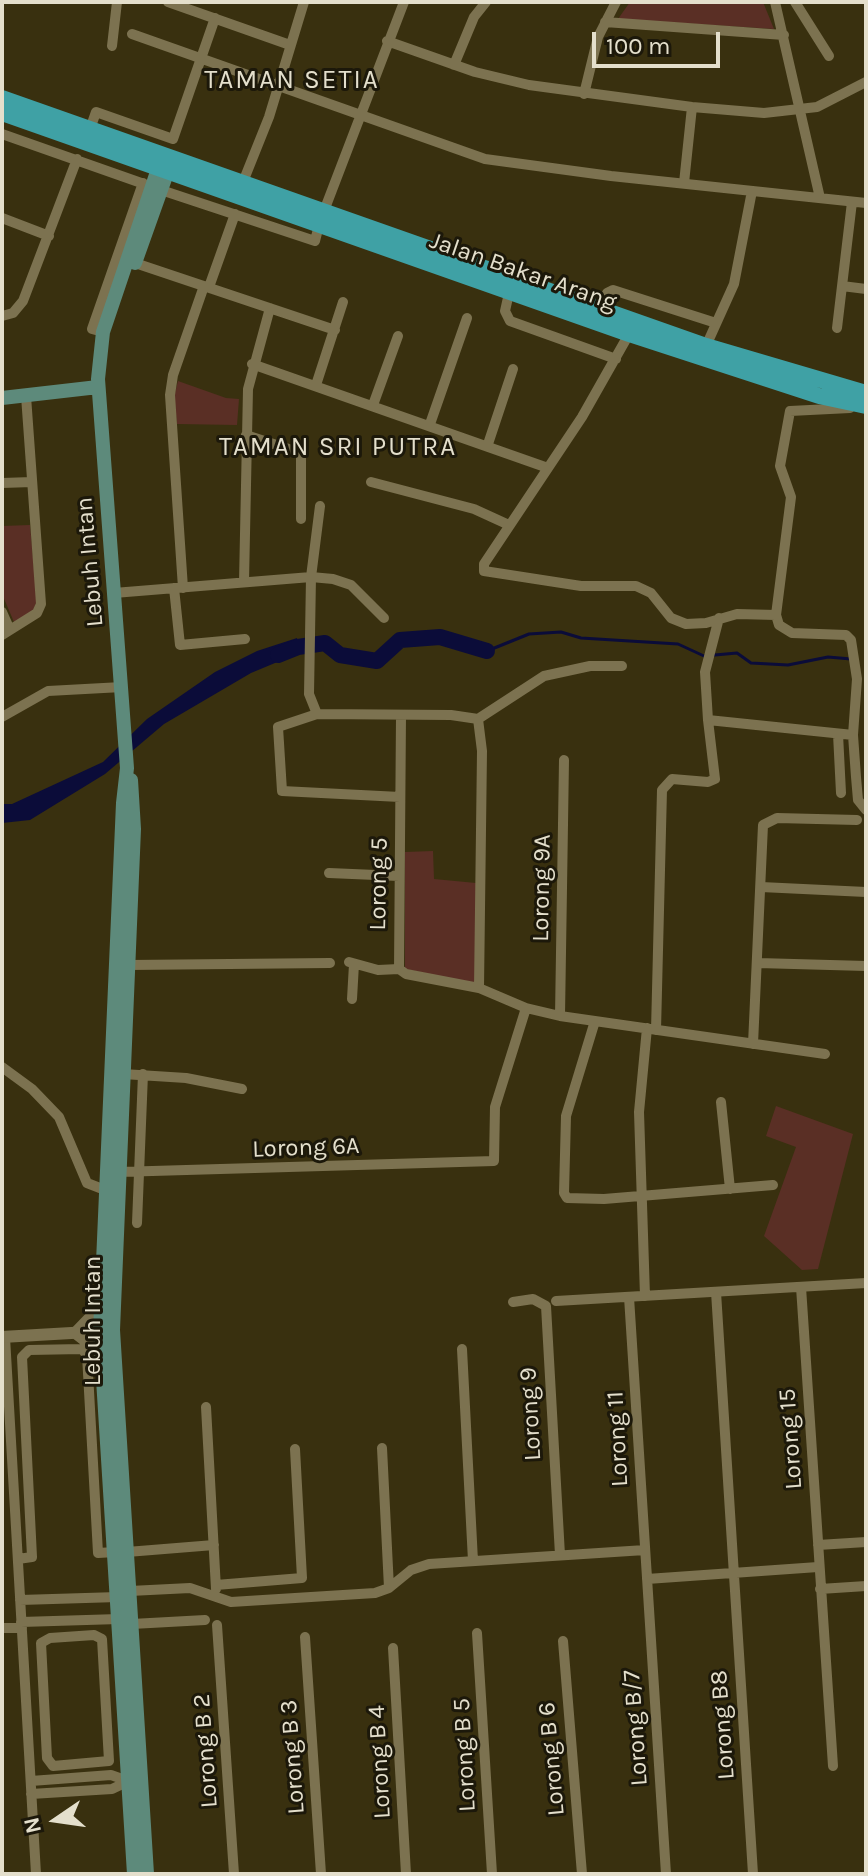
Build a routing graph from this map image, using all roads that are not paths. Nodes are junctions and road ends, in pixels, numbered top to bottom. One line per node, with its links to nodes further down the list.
1 (117, 2): 16 (street)
2 (168, 2): 10 (street)
3 (208, 2): 10 (street)
4 (304, 2): 15 (street)
5 (404, 2): 14 (street)
6 (486, 2): 19 (street)
7 (616, 2): 11 (street)
8 (775, 2): 13 (street)
9 (795, 2): 17 (street)
10 (209, 16): 15 (street); 18 (street)
11 (605, 22): 13 (street); 22 (street)
12 (132, 34): 18 (street)
13 (784, 35): 25 (street)
14 (387, 41): 19 (street); 26 (street)
15 (290, 45): 21 (street)
16 (112, 46)
17 (829, 56)
18 (200, 59): 21 (street); 28 (street)
19 (454, 65): 22 (street)
20 (866, 82): 25 (street)
21 (278, 86): 26 (street); 31 (street)
22 (584, 94): 24 (street)
23 (2, 98): 28 (main road)
24 (692, 107): 25 (street); 32 (street)
25 (800, 110): 35 (street)
26 (359, 114): 32 (street); 40 (street)
27 (4, 123): 29 (street); 30 (main road)
28 (90, 129): 30 (main road)
29 (77, 159): 33 (street); 41 (street)
30 (165, 162): 31 (main road, Jalan Bakar Arang); 33 (main road, Lebuh Intan); 40 (main road, Jalan Bakar Arang)
31 (243, 182): 40 (main road, Jalan Bakar Arang)
32 (684, 183): 34 (street)
33 (152, 186): 38 (street); 42 (main road, Lebuh Intan); 59 (main road, Lebuh Intan)
34 (752, 191): 35 (street); 53 (street)
35 (820, 198): 36 (street)
36 (852, 202): 37 (street); 45 (street)
37 (866, 203)
38 (235, 214): 40 (street); 44 (street)
39 (2, 218): 41 (street)
40 (322, 218): 43 (main road, Jalan Bakar Arang)
41 (49, 236): 51 (street)
42 (135, 263): 44 (street); 59 (main road, Lebuh Intan)
43 (475, 272): 47 (main road, Jalan Bakar Arang); 50 (main road, Jalan Bakar Arang)
44 (206, 286): 49 (street); 82 (street)
45 (842, 286): 46 (street); 54 (street)
46 (866, 289)
47 (509, 293): 56 (main road, Jalan Bakar Arang); 60 (street)
48 (343, 302): 55 (street)
49 (270, 308): 55 (street); 61 (street)
50 (599, 308): 53 (street); 58 (main road, Jalan Bakar Arang)
51 (2, 316)
52 (467, 318): 70 (street)
53 (716, 323): 58 (street)
54 (837, 328)
55 (335, 330): 63 (street)
56 (629, 334): 60 (street); 69 (main road, Jalan Bakar Arang)
57 (398, 336): 68 (street)
58 (706, 346): 65 (main road, Jalan Bakar Arang)
59 (101, 353): 64 (main road, Lebuh Intan)
60 (616, 359): 73 (street)
61 (252, 364): 63 (street); 71 (street)
62 (513, 369): 72 (street)
63 (316, 385): 68 (street)
64 (98, 387): 66 (main road); 83 (main road, Lebuh Intan)
65 (866, 393)
66 (26, 396): 67 (main road); 74 (street)
67 (2, 398)
68 (373, 405): 70 (street)
69 (866, 407): 85 (street)
70 (430, 424): 72 (street)
71 (246, 435): 78 (street); 81 (street)
72 (488, 444): 73 (street)
73 (548, 468): 79 (street)
74 (32, 482): 76 (street); 88 (street)
75 (371, 482): 79 (street)
76 (2, 483)
77 (320, 506): 80 (street)
78 (301, 519)
79 (509, 525): 87 (street)
80 (311, 577): 81 (street); 86 (street); 93 (street)
81 (244, 582): 82 (street)
82 (178, 588): 83 (street); 89 (street)
83 (114, 593): 92 (main road, Lebuh Intan)
84 (2, 612): 88 (street)
85 (776, 615): 87 (street); 90 (street)
86 (384, 618)
87 (719, 618): 97 (street)
88 (6, 632)
89 (245, 639)
90 (859, 649): 99 (street)
91 (622, 666): 96 (street)
92 (122, 687): 95 (street); 101 (main road, Lebuh Intan)
93 (317, 714): 94 (street); 103 (street)
94 (401, 716): 96 (street); 103 (street, Lorong 5)
95 (2, 717)
96 (478, 719): 115 (street)
97 (708, 720): 98 (street); 120 (street)
98 (838, 734): 99 (street); 102 (street)
99 (853, 735): 104 (street)
100 (564, 760): 118 (street, Lorong 9A)
101 (127, 764): 112 (main road, Lebuh Intan); 132 (main road, Lebuh Intan)
102 (841, 793)
103 (400, 797): 107 (street, Lorong 5)
104 (866, 810)
105 (857, 820): 108 (street)
106 (329, 873): 107 (street)
107 (399, 876): 114 (street, Lorong 5)
108 (761, 887): 109 (street); 111 (street)
109 (866, 892)
110 (330, 963): 112 (street)
111 (758, 963): 113 (street); 121 (street)
112 (129, 965): 124 (main road, Lebuh Intan)
113 (866, 966)
114 (399, 969): 115 (street); 116 (street)
115 (479, 988): 117 (street)
116 (352, 999)
117 (526, 1008): 118 (street); 129 (street, Lorong 6A)
118 (560, 1016): 119 (street)
119 (595, 1021): 120 (street); 133 (street)
120 (652, 1029): 121 (street); 133 (street)
121 (753, 1044): 122 (street)
122 (825, 1054)
123 (2, 1067): 132 (street)
124 (123, 1074): 125 (street); 128 (main road, Lebuh Intan)
125 (143, 1074): 126 (street); 129 (street)
126 (242, 1089)
127 (721, 1102): 131 (street)
128 (118, 1172): 129 (street, Lorong 6A); 143 (main road, Lebuh Intan)
129 (139, 1173): 134 (street)
130 (773, 1185): 131 (street)
131 (730, 1189): 133 (street)
132 (105, 1190): 142 (main road, Lebuh Intan)
133 (643, 1196): 138 (street)
134 (137, 1223)
135 (866, 1283): 136 (street)
136 (801, 1287): 137 (street); 157 (street, Lorong 15)
137 (716, 1292): 138 (street); 164 (street, Lorong B8)
138 (645, 1296): 139 (street)
139 (629, 1297): 140 (street); 158 (street, Lorong 11)
140 (556, 1301)
141 (513, 1302): 160 (street, Lorong 9)
142 (101, 1305): 143 (main road, Lebuh Intan); 144 (street)
143 (107, 1331): 144 (street); 147 (main road, Lebuh Intan); 148 (main road, Lebuh Intan)
144 (74, 1333): 145 (street); 147 (street)
145 (4, 1337): 152 (street)
146 (462, 1349): 162 (street)
147 (101, 1354): 150 (main road, Lebuh Intan)
148 (116, 1400): 150 (main road); 159 (main road, Lebuh Intan)
149 (206, 1407): 156 (street)
150 (98, 1423): 151 (street); 159 (main road, Lebuh Intan)
151 (25, 1426): 152 (street); 161 (street)
152 (10, 1427): 161 (street)
153 (382, 1448): 168 (street)
154 (295, 1449): 166 (street)
155 (866, 1542): 157 (street)
156 (214, 1545): 159 (street); 166 (street)
157 (818, 1545): 163 (street, Lorong 15)
158 (645, 1550): 160 (street); 165 (street, Lorong 11)
159 (121, 1552): 170 (main road, Lebuh Intan)
160 (560, 1555): 162 (street)
161 (18, 1559): 172 (street)
162 (473, 1561): 168 (street)
163 (818, 1567): 164 (street); 169 (street, Lorong 15)
164 (733, 1573): 165 (street); 201 (street, Lorong B8)
165 (647, 1579): 200 (street, Lorong B/7)
166 (216, 1585): 171 (street)
167 (866, 1586): 169 (street)
168 (389, 1588): 171 (street)
169 (820, 1589): 185 (street, Lorong 15)
170 (124, 1594): 171 (street); 172 (street); 175 (main road, Lebuh Intan)
171 (214, 1598)
172 (20, 1600): 176 (street)
173 (72, 1620): 175 (street); 176 (street); 180 (street)
174 (205, 1620): 175 (street)
175 (126, 1621): 188 (main road, Lebuh Intan)
176 (22, 1625): 178 (street); 189 (street)
177 (217, 1625): 195 (street, Lorong B 2)
178 (2, 1628)
179 (477, 1633): 198 (street, Lorong B 5)
180 (74, 1636): 184 (street); 184 (street)
181 (305, 1637): 196 (street, Lorong B 3)
182 (563, 1641): 199 (street, Lorong B 6)
183 (393, 1648): 197 (street, Lorong B 4)
184 (80, 1765): 187 (street)
185 (833, 1766)
186 (111, 1775): 187 (street); 188 (street); 190 (street)
187 (81, 1777): 189 (street)
188 (135, 1780): 190 (street); 193 (main road, Lebuh Intan); 194 (main road, Lebuh Intan)
189 (31, 1781): 191 (street)
190 (112, 1789): 191 (street)
191 (31, 1794): 192 (street)
192 (36, 1874)
193 (134, 1874)
194 (147, 1874)
195 (234, 1874)
196 (321, 1874)
197 (406, 1874)
198 (492, 1874)
199 (582, 1874)
200 (666, 1874)
201 (753, 1874)

